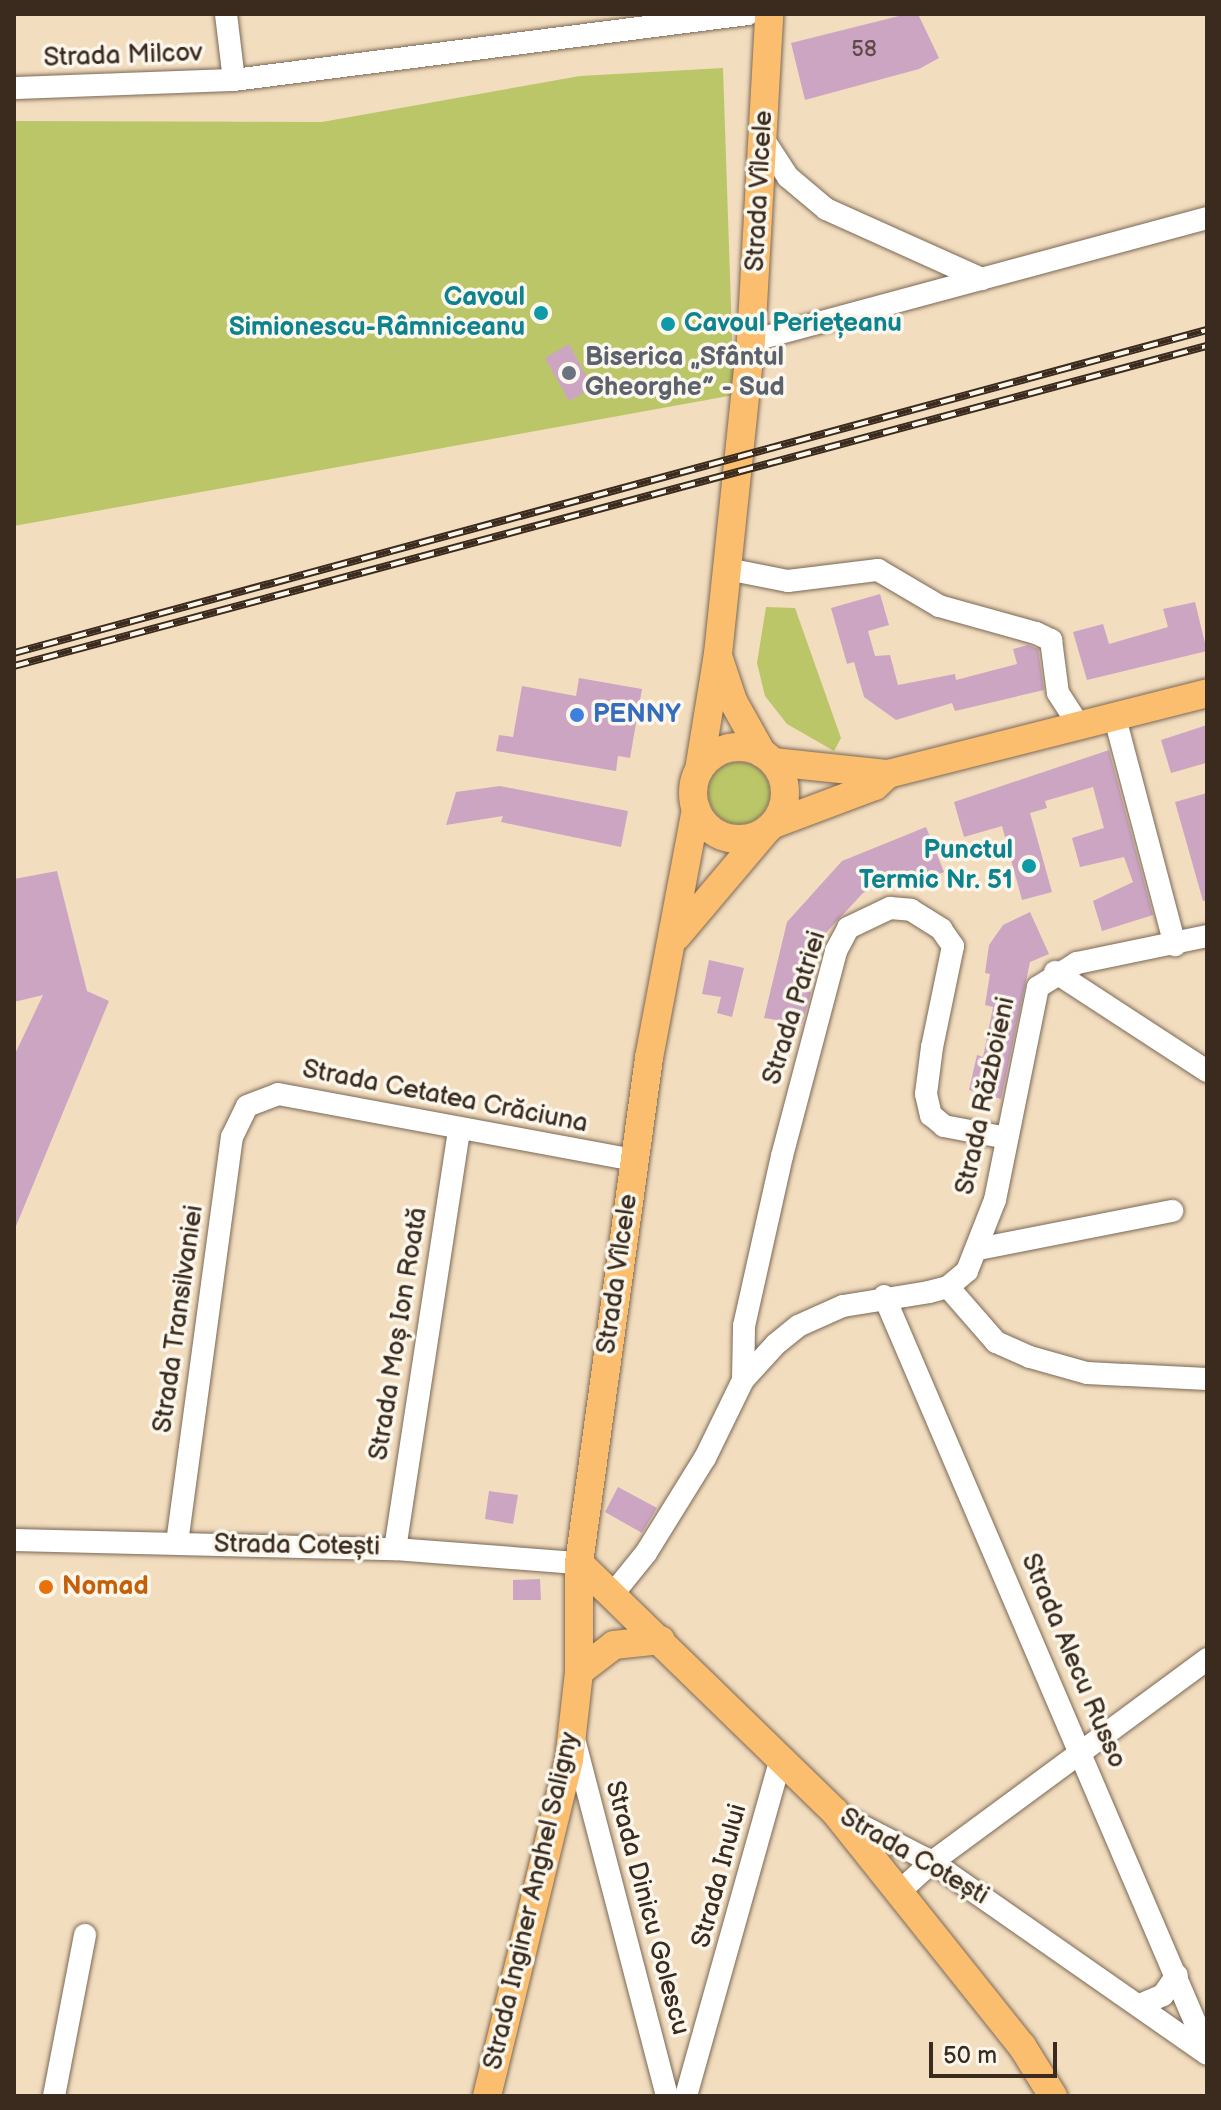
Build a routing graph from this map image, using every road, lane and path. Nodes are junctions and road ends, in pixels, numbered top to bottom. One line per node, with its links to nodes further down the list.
1 (226, 14): 4 (street, Strada Milcov)
2 (748, 14): 4 (street, Strada Milcov)
3 (769, 14): 6 (main road, Strada Vîlcele)
4 (234, 80): 5 (street, Strada Milcov)
5 (14, 88)
6 (762, 137): 8 (street); 9 (main road, Strada Vîlcele)
7 (1207, 218): 8 (street)
8 (982, 279): 9 (street)
9 (751, 341): 10 (main road, Strada Vîlcele)
10 (727, 569): 11 (main road, Strada Vîlcele); 14 (street)
11 (718, 654): 15 (main road, Strada Vîlcele); 16 (main road, Strada Vîlcele)
12 (1207, 693): 13 (main road)
13 (1115, 718): 14 (main road); 22 (street)
14 (1080, 727): 17 (main road)
15 (768, 757): 16 (main road); 17 (main road); 19 (main road)
16 (699, 770): 18 (main road)
17 (888, 774): 19 (main road)
18 (696, 809): 19 (main road); 21 (main road, Strada Vîlcele)
19 (769, 828): 21 (main road)
20 (1207, 936): 22 (street)
21 (673, 941): 28 (main road, Strada Vîlcele)
22 (1175, 945): 23 (street)
23 (1055, 972): 24 (street); 27 (street, Strada Războieni)
24 (1207, 1071)
25 (247, 1106): 26 (street, Strada Cetatea Crăciuna); 36 (street, Strada Transilvaniei)
26 (459, 1129): 28 (street, Strada Cetatea Crăciuna); 37 (street, Strada Moș Ion Roată)
27 (1007, 1138): 30 (street, Strada Războieni); 34 (street, Strada Patriei)
28 (634, 1160): 38 (main road, Strada Vîlcele)
29 (1172, 1211): 30 (street)
30 (978, 1249): 31 (street, Strada Războieni)
31 (948, 1287): 32 (street); 33 (street)
32 (884, 1296): 34 (street); 44 (street, Strada Alecu Russo)
33 (1207, 1379)
34 (743, 1380): 39 (street)
35 (14, 1540): 36 (street, Strada Cotești)
36 (177, 1543): 37 (street, Strada Cotești)
37 (395, 1549): 38 (street, Strada Cotești)
38 (579, 1563): 39 (main road); 42 (main road, Strada Inginer Anghel Saligny)
39 (612, 1595): 40 (main road, Strada Cotești)
40 (661, 1640): 42 (main road); 45 (main road, Strada Cotești)
41 (1207, 1659): 44 (street)
42 (579, 1672): 43 (main road, Strada Inginer Anghel Saligny)
43 (572, 1734): 54 (main road, Strada Inginer Anghel Saligny); 55 (street, Strada Dinicu Golescu)
44 (1081, 1752): 47 (street); 50 (street, Strada Alecu Russo)
45 (780, 1761): 46 (main road, Strada Cotești); 56 (street, Strada Inului)
46 (835, 1812): 47 (street, Strada Cotești); 48 (main road)
47 (932, 1862): 48 (street); 51 (street, Strada Cotești)
48 (900, 1891): 57 (main road)
49 (85, 1935): 53 (street)
50 (1177, 1975): 51 (street); 52 (street, Strada Alecu Russo)
51 (1140, 2005): 52 (street, Strada Cotești)
52 (1206, 2052)
53 (54, 2096)
54 (487, 2096)
55 (667, 2096)
56 (686, 2096)
57 (1053, 2096)

